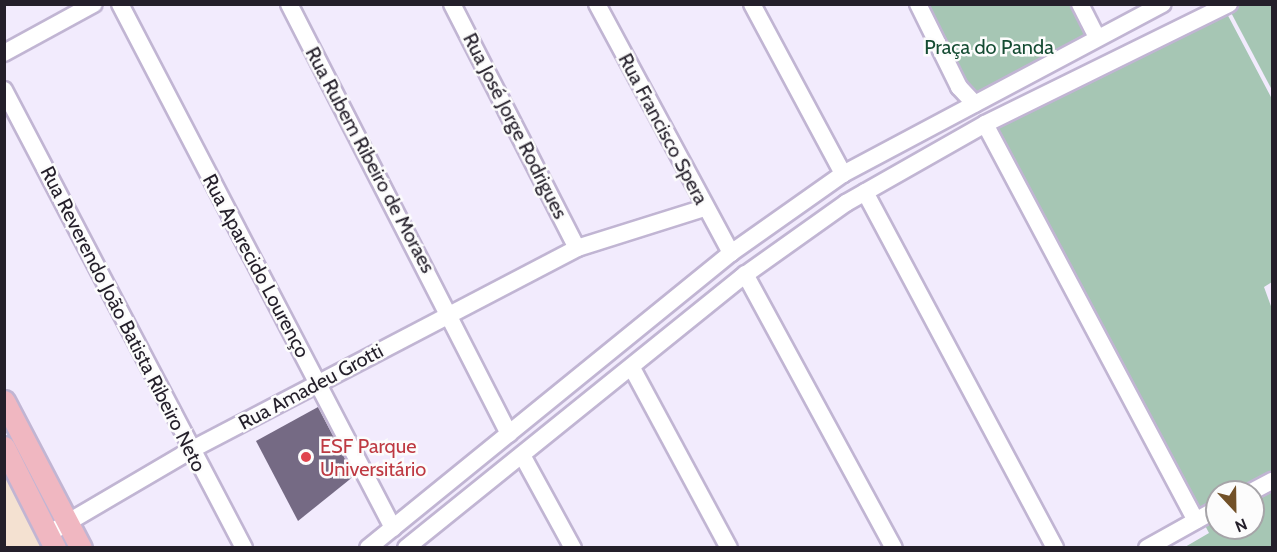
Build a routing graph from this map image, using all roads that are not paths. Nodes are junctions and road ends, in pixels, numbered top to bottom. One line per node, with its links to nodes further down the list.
1 (94, 4): 12 (street)
2 (120, 4): 24 (street, Rua Aparecido Lourenço)
3 (289, 4): 22 (street, Rua Rubem Ribeiro de Moraes)
4 (452, 4): 19 (street, Rua José Jorge Rodrigues)
5 (597, 4): 18 (street, Rua Francisco Spera)
6 (752, 4): 16 (street)
7 (918, 4): 14 (street)
8 (1080, 4): 11 (street)
9 (1163, 4): 11 (street)
10 (1229, 4): 15 (street)
11 (1097, 37): 14 (street)
12 (4, 53)
13 (4, 90): 28 (street, Rua Reverendo João Batista Ribeiro Neto)
14 (975, 104): 15 (street); 16 (street)
15 (985, 124): 17 (street); 31 (street)
16 (843, 174): 20 (street)
17 (865, 192): 21 (street); 42 (street)
18 (704, 208): 19 (street, Rua Amadeu Grotti); 20 (street, Rua Francisco Spera)
19 (577, 248): 22 (street, Rua Amadeu Grotti)
20 (731, 253): 21 (street, Rua Francisco Spera); 26 (street)
21 (745, 274): 23 (street); 41 (street)
22 (451, 315): 24 (street, Rua Amadeu Grotti); 26 (street, Rua Rubem Ribeiro de Moraes)
23 (632, 368): 29 (street); 40 (street)
24 (317, 384): 28 (street, Rua Amadeu Grotti); 33 (street, Rua Aparecido Lourenço)
25 (4, 401): 32 (main road)
26 (509, 434): 29 (street, Rua Rubem Ribeiro de Moraes); 33 (street)
27 (4, 447): 34 (main road)
28 (191, 450): 32 (street, Rua Amadeu Grotti); 37 (street, Rua Reverendo João Batista Ribeiro Neto)
29 (522, 455): 35 (street); 39 (street)
30 (1205, 515): 31 (street)
31 (1196, 520): 43 (street)
32 (69, 523): 34 (street, Rua Amadeu Grotti); 36 (main road)
33 (393, 528): 38 (street)
34 (52, 541)
35 (409, 546)
36 (81, 548)
37 (244, 548)
38 (368, 548)
39 (573, 548)
40 (729, 548)
41 (894, 548)
42 (1055, 548)
43 (1147, 548)

